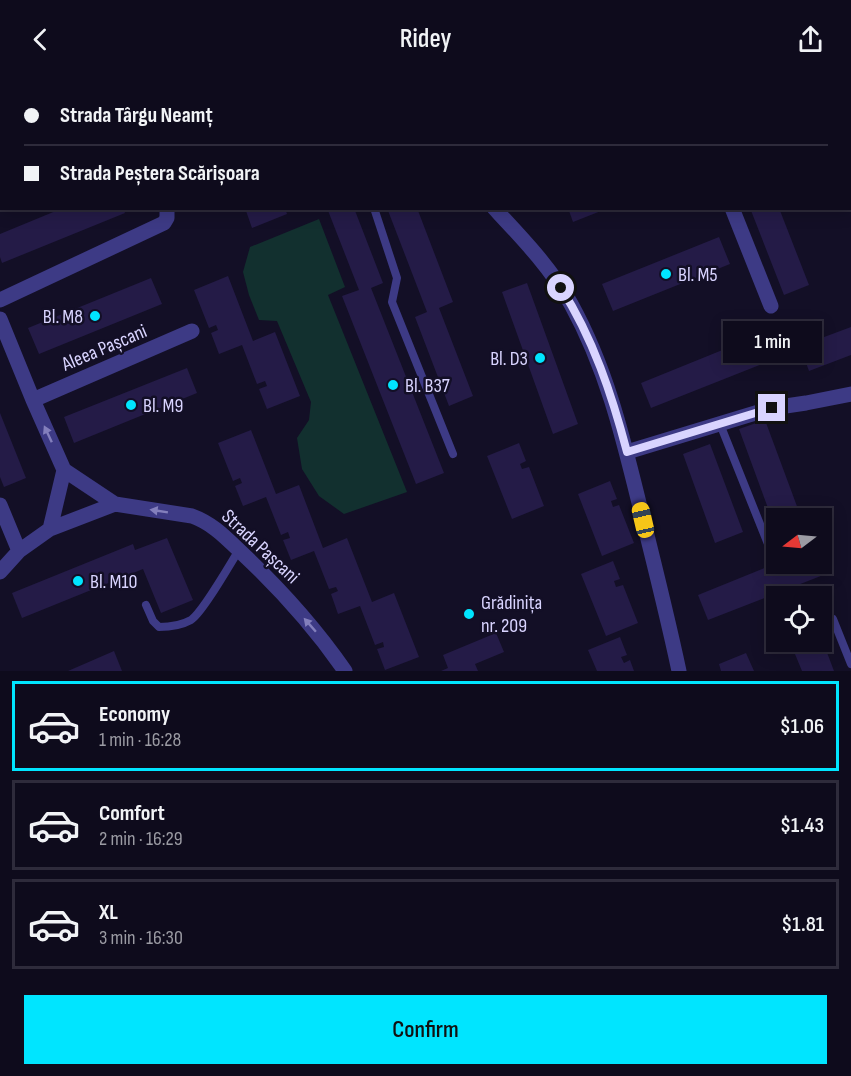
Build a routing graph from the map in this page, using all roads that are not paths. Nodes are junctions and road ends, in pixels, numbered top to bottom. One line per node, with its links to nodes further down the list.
1 (167, 210): 5 (street)
2 (375, 210): 13 (lane)
3 (496, 210): 12 (street)
4 (733, 210): 6 (street)
5 (0, 300)
6 (771, 306)
7 (0, 320): 10 (street)
8 (192, 332): 10 (street, Aleea Pașcani)
9 (851, 394): 11 (street)
10 (33, 400): 14 (street, one-way to 10)
11 (720, 424): 12 (street); 18 (lane)
12 (627, 452): 26 (street)
13 (453, 454)
14 (64, 470): 15 (street); 17 (street)
15 (114, 504): 17 (street); 19 (street, Strada Pașcani, one-way to 15)
16 (0, 505): 20 (street)
17 (50, 529): 20 (street)
18 (766, 539)
19 (239, 550): 22 (lane); 25 (street, Strada Pașcani, one-way to 19)
20 (19, 551): 21 (street)
21 (0, 572)
22 (146, 605)
23 (833, 619): 24 (lane)
24 (851, 664)
25 (345, 671)
26 (679, 671)

